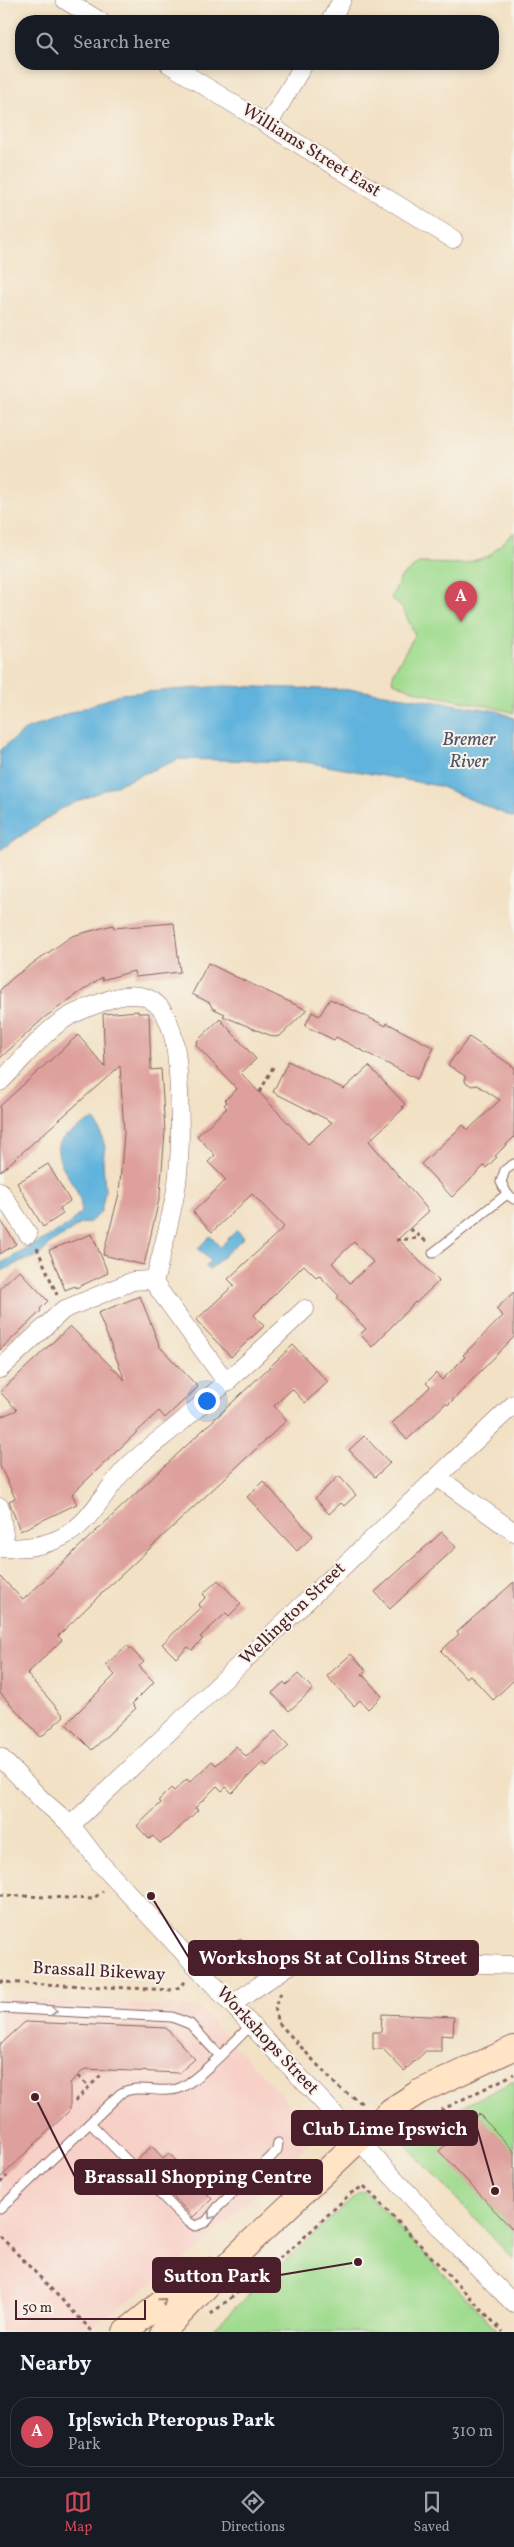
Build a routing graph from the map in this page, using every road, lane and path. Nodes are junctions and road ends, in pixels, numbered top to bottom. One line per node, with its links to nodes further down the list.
1 (65, 0): 3 (street)
2 (342, 0): 4 (street)
3 (90, 15)
4 (333, 15)
5 (179, 70): 7 (street, Williams Street East)
6 (300, 70): 7 (street)
7 (268, 125): 8 (street, Williams Street East)
8 (453, 239)
9 (273, 1067): 11 (path)
10 (0, 1082): 19 (street)
11 (260, 1092)
12 (514, 1164): 14 (lane)
13 (0, 1190): 16 (street)
14 (510, 1197): 18 (lane)
15 (410, 1229): 17 (path)
16 (31, 1239): 21 (path)
17 (396, 1240)
18 (433, 1253)
19 (154, 1283): 21 (street); 23 (street)
20 (304, 1309): 23 (street)
21 (63, 1310): 22 (street)
22 (0, 1369)
23 (227, 1383): 28 (street)
24 (514, 1404): 25 (street, Wellington Street)
25 (437, 1477): 27 (street); 30 (street, Wellington Street)
26 (0, 1507): 28 (street)
27 (514, 1532)
28 (3, 1548)
29 (0, 1757): 30 (street, Workshops Street)
30 (72, 1825): 39 (street, Workshops Street)
31 (103, 1891): 32 (path)
32 (0, 1895)
33 (206, 1962): 35 (path)
34 (514, 1965): 39 (street)
35 (270, 1966)
36 (192, 1975): 37 (path, Brassall Bikeway)
37 (0, 1982)
38 (283, 1987): 49 (path)
39 (232, 2004): 41 (street, Workshops Street)
40 (3, 2008): 43 (lane, one-way to 43)
41 (251, 2025): 43 (lane); 52 (street, Workshops Street)
42 (514, 2048): 52 (main road)
43 (219, 2055): 50 (lane)
44 (103, 2073): 47 (path)
45 (514, 2074): 51 (path)
46 (78, 2076): 47 (path)
47 (89, 2087): 48 (path)
48 (75, 2101)
49 (363, 2104)
50 (90, 2123): 53 (lane, one-way to 50); 56 (lane)
51 (394, 2136)
52 (359, 2139): 58 (main road); 59 (street, Workshops Street)
53 (278, 2142)
54 (7, 2176): 55 (path)
55 (0, 2183)
56 (0, 2209)
57 (0, 2236): 61 (path)
58 (240, 2252): 62 (main road, one-way to 58); 63 (main road)
59 (514, 2304)
60 (207, 2317): 64 (path)
61 (92, 2331)
62 (125, 2332)
63 (163, 2332)
64 (503, 2332)

